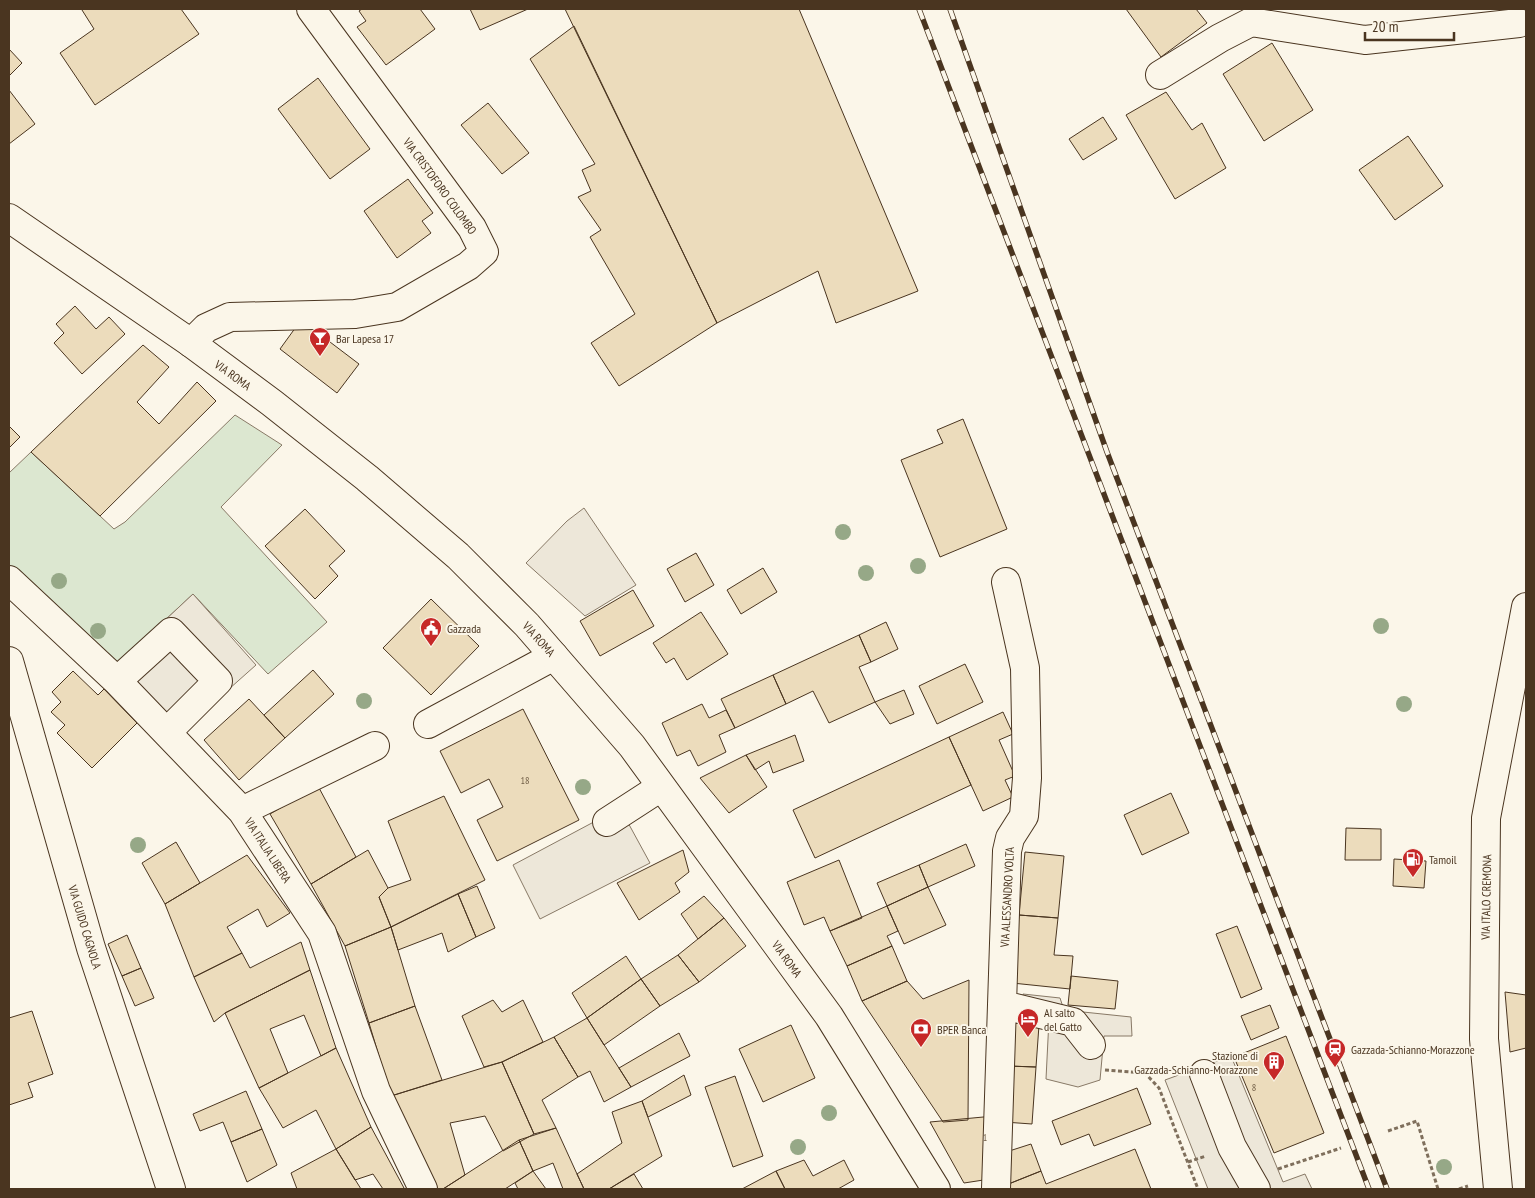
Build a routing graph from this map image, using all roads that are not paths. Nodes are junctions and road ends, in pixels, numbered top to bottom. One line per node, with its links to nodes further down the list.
1 (310, 9): 5 (street, VIA CRISTOFORO COLOMBO)
2 (1518, 21): 3 (street)
3 (1160, 75)
4 (9, 218): 5 (street, VIA ROMA)
5 (191, 344): 9 (street, VIA ROMA)
6 (9, 580): 11 (street, VIA ITALIA LIBERA)
7 (1006, 582): 18 (street, VIA ALESSANDRO VOLTA)
8 (1526, 607): 26 (street, VIA ITALO CREMONA)
9 (554, 656): 12 (street); 15 (street, VIA ROMA)
10 (9, 661): 22 (street, VIA GUIDO CAGNOLA)
11 (117, 680): 13 (street, VIA ITALIA LIBERA); 13 (street)
12 (428, 724)
13 (167, 732): 16 (street, VIA ITALIA LIBERA)
14 (375, 746): 16 (street)
15 (661, 787): 17 (street); 24 (street, VIA ROMA)
16 (242, 811): 23 (street, VIA ITALIA LIBERA)
17 (607, 822)
18 (1003, 1006): 19 (street); 25 (street, VIA ALESSANDRO VOLTA)
19 (1091, 1045)
20 (1204, 1074): 21 (street)
21 (1252, 1184)
22 (171, 1189)
23 (423, 1189)
24 (936, 1189)
25 (996, 1189)
26 (1498, 1189)

